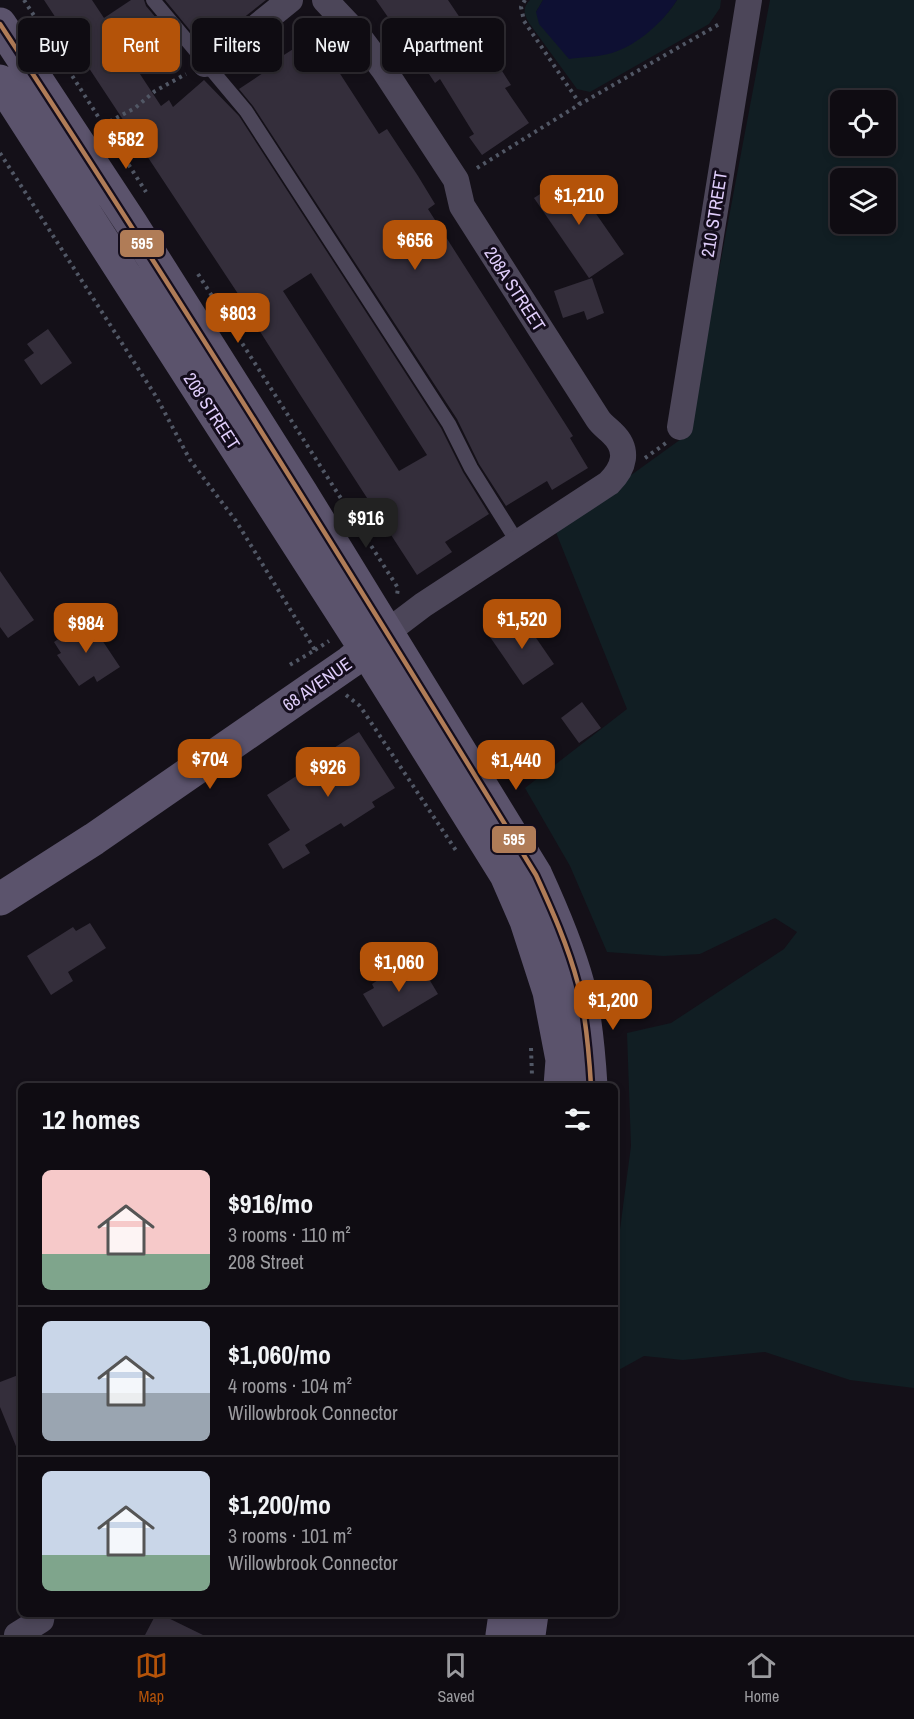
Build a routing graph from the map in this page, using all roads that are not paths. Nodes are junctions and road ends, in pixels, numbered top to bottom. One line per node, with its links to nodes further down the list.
1 (153, 0): 7 (lane)
2 (290, 0): 5 (street)
3 (324, 0): 11 (street, 208A STREET)
4 (749, 0): 10 (street, 210 STREET)
5 (267, 18)
6 (0, 24): 13 (main road, 208 STREET)
7 (192, 47)
8 (213, 72): 12 (lane)
9 (0, 81): 13 (main road, 208 STREET)
10 (680, 427)
11 (632, 461): 12 (street, 68 AVENUE)
12 (518, 543): 13 (street, 68 AVENUE)
13 (376, 641): 14 (main road, 68 AVENUE); 15 (main road); 16 (main road)
14 (0, 899)
15 (561, 1083)
16 (591, 1083)
17 (42, 1617): 20 (street)
18 (505, 1617): 21 (main road)
19 (532, 1617): 22 (main road)
20 (17, 1635)
21 (502, 1635)
22 (529, 1635)

